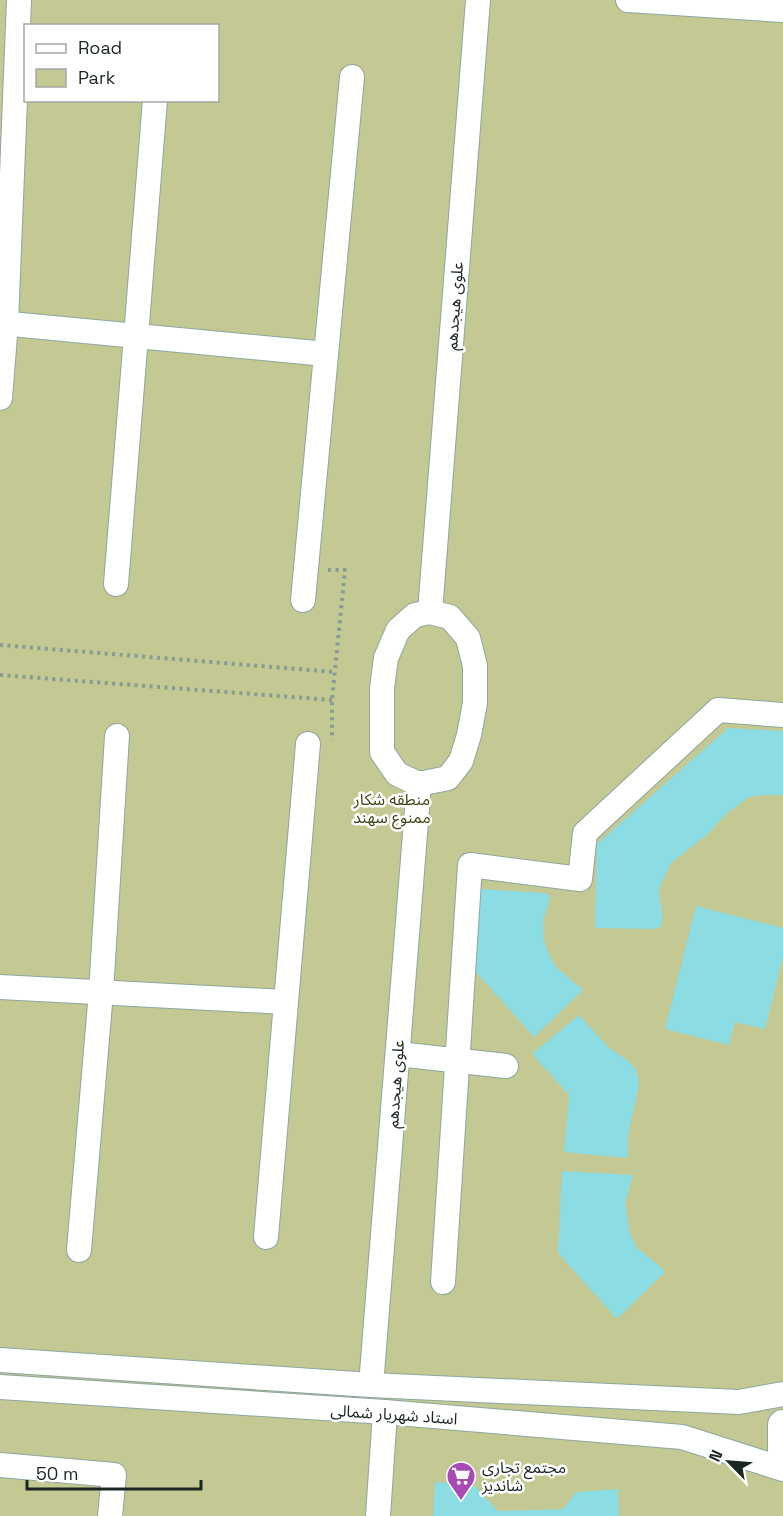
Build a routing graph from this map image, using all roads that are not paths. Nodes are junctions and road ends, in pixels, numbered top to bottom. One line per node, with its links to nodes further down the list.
1 (19, 0): 7 (street)
2 (478, 0): 13 (street, علوی هیجدهم)
3 (628, 0): 4 (street)
4 (783, 10)
5 (352, 77): 9 (street)
6 (155, 102): 8 (street)
7 (3, 323): 8 (street); 10 (street)
8 (135, 336): 9 (street); 11 (street)
9 (326, 354): 12 (street)
10 (0, 398)
11 (116, 584)
12 (303, 600)
13 (430, 612): 17 (street); 17 (street)
14 (783, 715): 22 (street)
15 (117, 736): 19 (street)
16 (307, 752): 20 (street)
17 (419, 784): 21 (street, علوی هیجدهم)
18 (0, 987): 19 (street)
19 (101, 992): 20 (street); 25 (street)
20 (286, 1002): 24 (street)
21 (398, 1054): 22 (street); 28 (street, علوی هیجدهم)
22 (457, 1060): 23 (street); 26 (street)
23 (506, 1066)
24 (266, 1237)
25 (79, 1250)
26 (443, 1282)
27 (0, 1360): 28 (street, استاد شهریار شمالی)
28 (372, 1385): 30 (street, استاد شهریار شمالی)
29 (0, 1387): 31 (street, استاد شهریار شمالی)
30 (783, 1394)
31 (385, 1412): 35 (street, استاد شهریار شمالی); 37 (street)
32 (783, 1425): 33 (main road)
33 (783, 1450)
34 (0, 1465): 36 (street)
35 (783, 1469)
36 (110, 1516)
37 (378, 1516)

